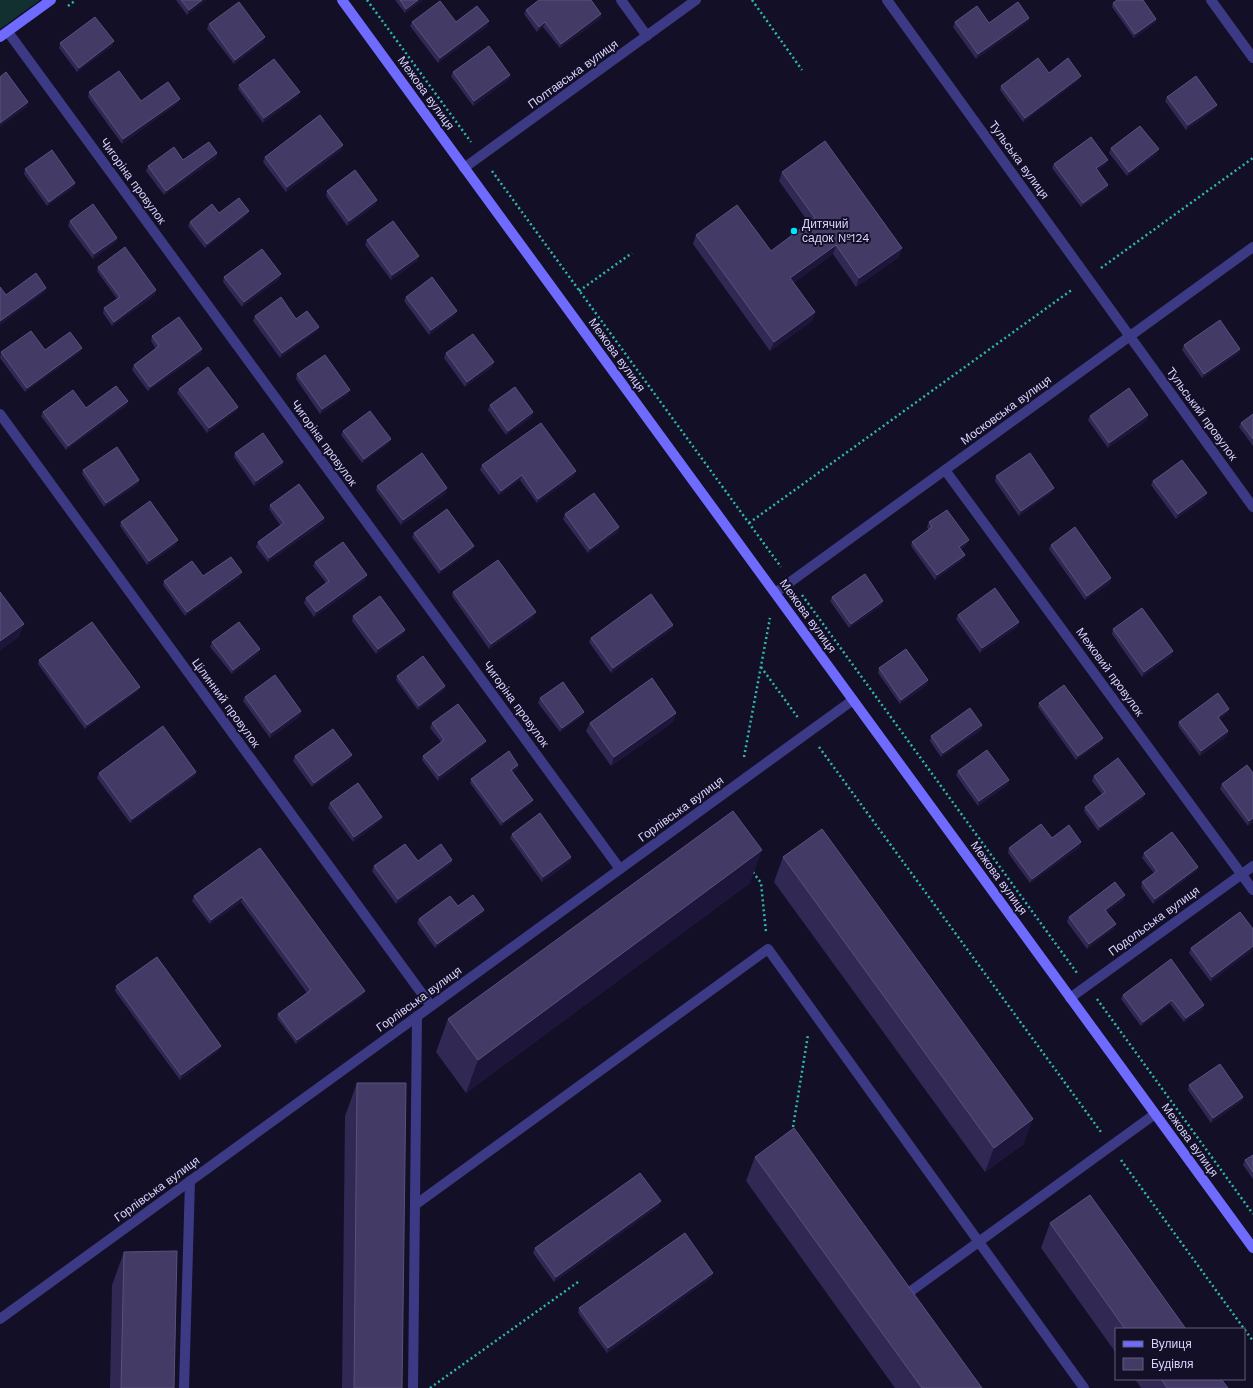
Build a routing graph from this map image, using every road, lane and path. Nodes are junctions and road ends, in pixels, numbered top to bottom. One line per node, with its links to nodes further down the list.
1 (51, 0): 9 (street)
2 (342, 0): 15 (street, Межова вулиця)
3 (367, 0): 13 (path)
4 (621, 0): 10 (street)
5 (696, 0): 10 (street, Полтавська вулиця)
6 (752, 0): 12 (path)
7 (887, 0): 18 (street, Тульська вулиця)
8 (1210, 0): 11 (street)
9 (4, 34): 33 (street, Чигоріна провулок)
10 (647, 36): 13 (street, Полтавська вулиця)
11 (1253, 58)
12 (802, 70)
13 (481, 156): 15 (street, Полтавська вулиця); 19 (path)
14 (1253, 158): 18 (path)
15 (464, 168): 26 (street, Межова вулиця)
16 (1253, 247): 20 (street, Московська вулиця)
17 (632, 253): 19 (path)
18 (1088, 278): 20 (street, Тульська вулиця); 24 (path)
19 (579, 291): 24 (path)
20 (1130, 336): 22 (street, Московська вулиця); 23 (street, Тульський провулок)
21 (0, 414): 39 (street, Цілинний провулок)
22 (945, 470): 25 (street, Московська вулиця); 34 (street, Межовий провулок)
23 (1253, 507)
24 (749, 523): 25 (path)
25 (791, 581): 26 (street, Московська вулиця); 37 (path)
26 (775, 593): 27 (path); 28 (street, Межова вулиця)
27 (761, 667): 29 (path); 30 (path)
28 (853, 700): 29 (street, Горлівська вулиця); 38 (street, Межова вулиця)
29 (809, 732): 30 (street, Горлівська вулиця); 44 (path)
30 (739, 783): 33 (street, Горлівська вулиця)
31 (749, 866): 36 (path)
32 (1253, 866): 34 (street, Подольська вулиця)
33 (620, 869): 39 (street, Горлівська вулиця)
34 (1242, 874): 35 (street, Межовий провулок); 37 (street, Подольська вулиця)
35 (1253, 890)
36 (768, 949): 40 (street); 46 (street)
37 (1087, 986): 38 (street, Подольська вулиця); 47 (path)
38 (1070, 998): 42 (street, Межова вулиця)
39 (431, 1006): 41 (street, Горлівська вулиця)
40 (812, 1010): 43 (path); 48 (street)
41 (417, 1016): 45 (street, Горлівська вулиця); 46 (street)
42 (1155, 1114): 44 (street); 49 (street, Межова вулиця)
43 (793, 1127)
44 (1111, 1146): 48 (street); 53 (path)
45 (190, 1181): 52 (street, Горлівська вулиця); 56 (street)
46 (415, 1205): 57 (street)
47 (1253, 1214)
48 (979, 1242): 51 (street); 59 (street)
49 (1253, 1248)
50 (578, 1282): 58 (path)
51 (911, 1291)
52 (0, 1319)
53 (1244, 1328)
54 (1245, 1330): 55 (path)
55 (1253, 1341)
56 (184, 1388)
57 (413, 1388)
58 (430, 1388)
59 (1084, 1388)

